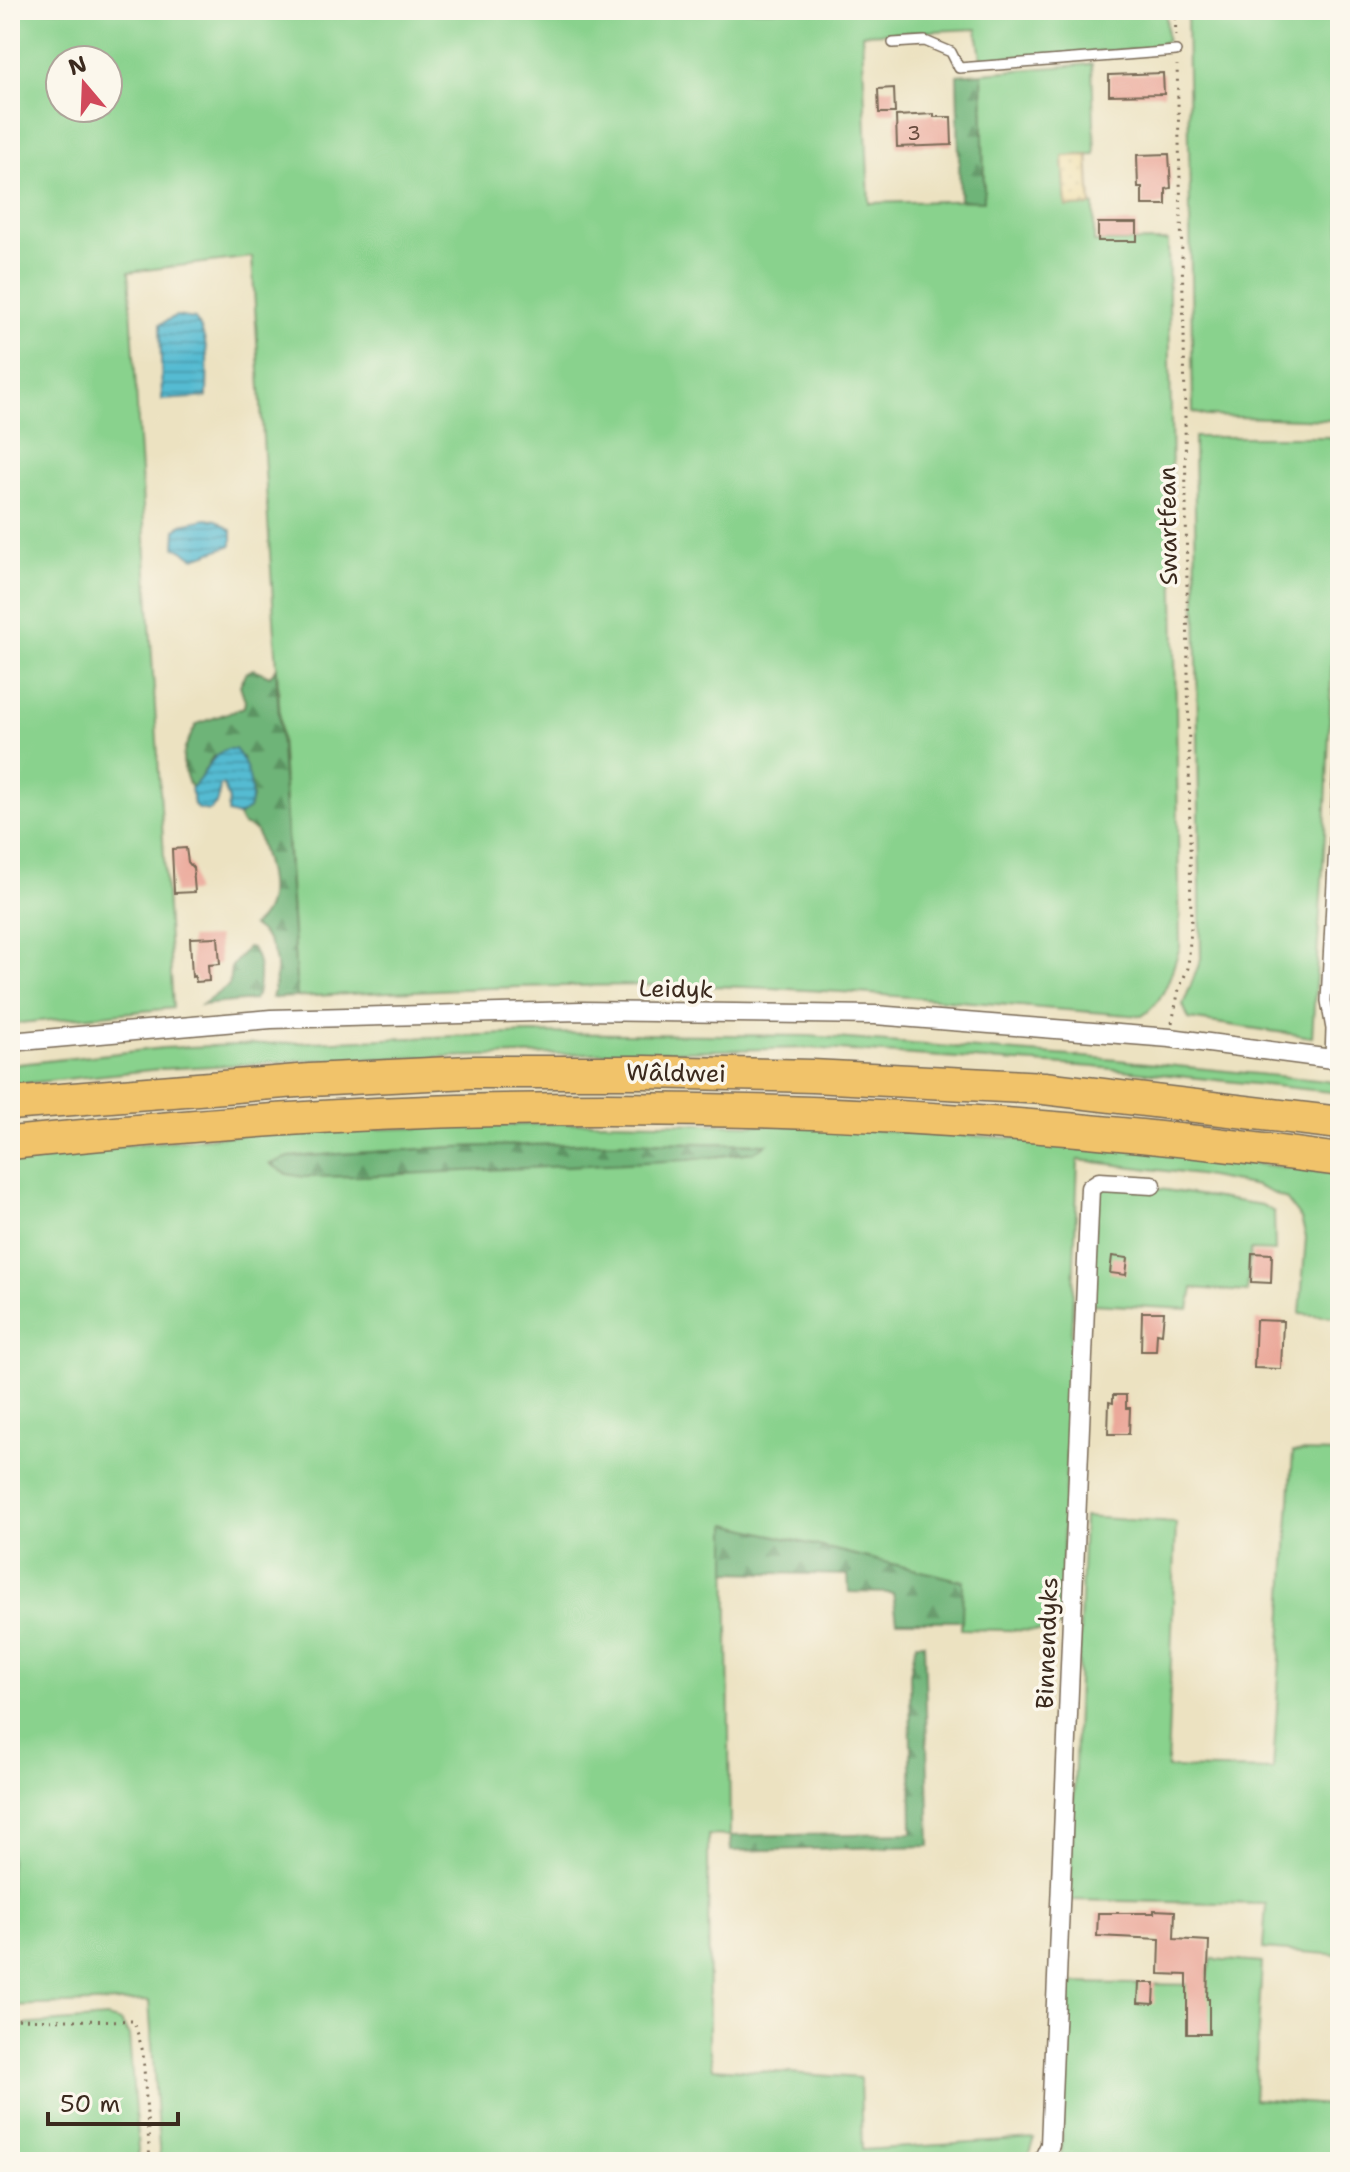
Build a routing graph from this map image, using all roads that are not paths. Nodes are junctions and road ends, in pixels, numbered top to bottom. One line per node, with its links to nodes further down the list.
1 (893, 43): 2 (lane)
2 (1176, 51)
3 (1340, 726): 5 (lane)
4 (10, 1042): 5 (street, Leidyk)
5 (1335, 1059)
6 (10, 1104): 7 (highway, Wâldwei)
7 (1340, 1123)
8 (10, 1143): 9 (highway, Wâldwei)
9 (1340, 1160)
10 (1152, 1185): 11 (street, Binnendyks)
11 (1042, 2162)

